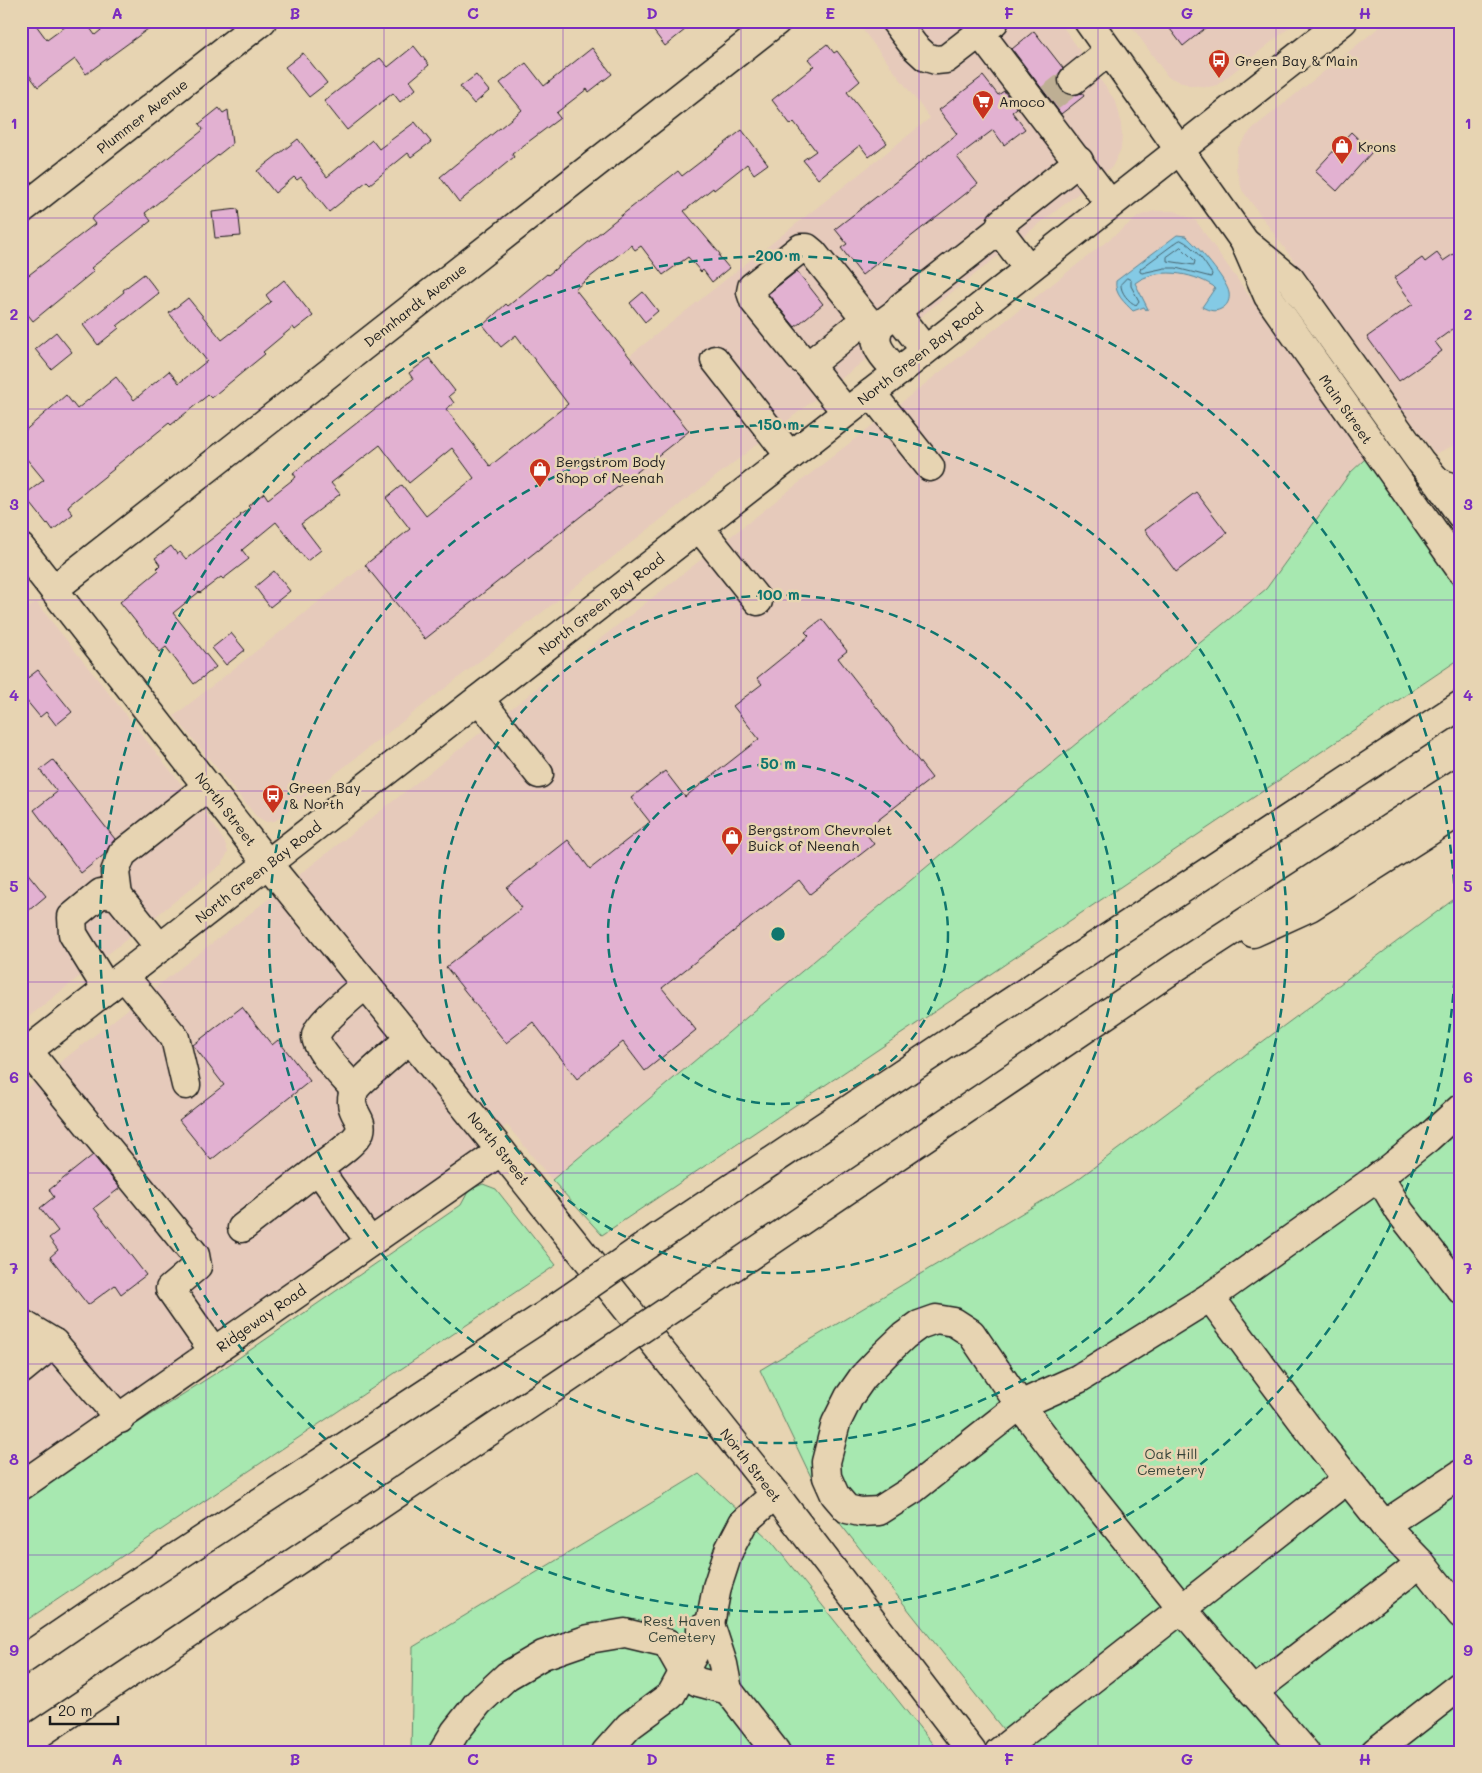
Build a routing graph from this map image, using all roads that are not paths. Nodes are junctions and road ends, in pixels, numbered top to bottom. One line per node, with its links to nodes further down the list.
1 (262, 21): 12 (main road, Plummer Avenue)
2 (777, 21): 30 (main road, Dennhardt Avenue)
3 (895, 21): 6 (main road)
4 (1088, 21): 7 (main road, Main Street)
5 (1343, 21): 9 (main road, North Green Bay Road)
6 (987, 27): 10 (main road)
7 (1109, 51): 8 (main road); 9 (main road, Main Street)
8 (1073, 80)
9 (1178, 150): 11 (main road, North Green Bay Road); 14 (main road, Main Street)
10 (1078, 161): 11 (main road); 13 (main road)
11 (1110, 204): 15 (main road, North Green Bay Road)
12 (21, 210)
13 (998, 230): 15 (main road); 16 (main road)
14 (1244, 241): 25 (main road, Main Street); 29 (main road, Main Street)
15 (1028, 268): 17 (main road, North Green Bay Road)
16 (882, 318): 17 (main road); 19 (main road); 19 (main road); 20 (main road)
17 (925, 350): 20 (main road, North Green Bay Road)
18 (715, 360): 23 (main road)
19 (807, 363): 22 (main road)
20 (898, 372): 21 (main road, North Green Bay Road)
21 (871, 393): 22 (main road, North Green Bay Road); 24 (main road)
22 (846, 412): 23 (main road, North Green Bay Road)
23 (790, 456): 27 (main road, North Green Bay Road)
24 (930, 466)
25 (1449, 487): 26 (main road, Main Street)
26 (1461, 515)
27 (699, 527): 31 (main road); 32 (main road, North Green Bay Road)
28 (21, 548): 30 (main road, North Street)
29 (1461, 570)
30 (54, 589): 36 (main road, North Street)
31 (758, 601)
32 (479, 699): 34 (main road); 38 (main road, North Green Bay Road)
33 (1461, 705): 72 (main road, bridge)
34 (539, 774)
35 (1461, 782): 41 (main road)
36 (208, 786): 38 (main road, North Street); 39 (main road)
37 (1461, 811): 41 (main road)
38 (268, 864): 40 (main road, North Green Bay Road); 43 (main road, North Street)
39 (118, 896): 40 (main road); 42 (main road)
40 (160, 948): 42 (main road, North Green Bay Road)
41 (1176, 967): 77 (main road, bridge)
42 (115, 983): 45 (main road, North Green Bay Road); 46 (main road)
43 (366, 984): 44 (main road, North Street); 47 (main road)
44 (410, 1038): 47 (main road); 49 (main road, North Street)
45 (25, 1053): 58 (main road)
46 (186, 1085)
47 (354, 1089): 50 (main road)
48 (1461, 1108): 51 (main road)
49 (501, 1151): 53 (main road, Ridgeway Road); 65 (main road, North Street)
50 (318, 1169): 52 (main road); 53 (main road)
51 (1379, 1176): 54 (main road); 55 (main road)
52 (242, 1228)
53 (370, 1242): 58 (main road, Ridgeway Road)
54 (1461, 1290)
55 (1210, 1297): 60 (main road); 63 (main road)
56 (21, 1323): 57 (main road)
57 (54, 1343): 59 (main road); 61 (main road)
58 (214, 1352): 61 (main road, Ridgeway Road)
59 (21, 1370)
60 (1020, 1405): 60 (main road); 68 (main road)
61 (120, 1419): 64 (main road, Ridgeway Road)
62 (1461, 1474): 66 (main road)
63 (1347, 1479): 66 (main road); 68 (main road)
64 (21, 1486)
65 (774, 1494): 70 (main road); 81 (main road, North Street)
66 (1384, 1525): 67 (main road)
67 (1421, 1563): 69 (main road); 76 (main road)
68 (1182, 1609): 76 (main road); 82 (main road)
69 (1461, 1614)
70 (710, 1624): 71 (main road); 73 (main road); 75 (main road)
71 (667, 1642): 73 (main road); 78 (main road)
72 (21, 1661)
73 (684, 1673): 75 (main road); 79 (main road)
74 (1461, 1685): 84 (main road)
75 (728, 1690): 80 (main road)
76 (1253, 1692): 83 (main road)
77 (21, 1746)
78 (443, 1752)
79 (606, 1752)
80 (776, 1752)
81 (972, 1752)
82 (999, 1752)
83 (1305, 1752)
84 (1375, 1752)

